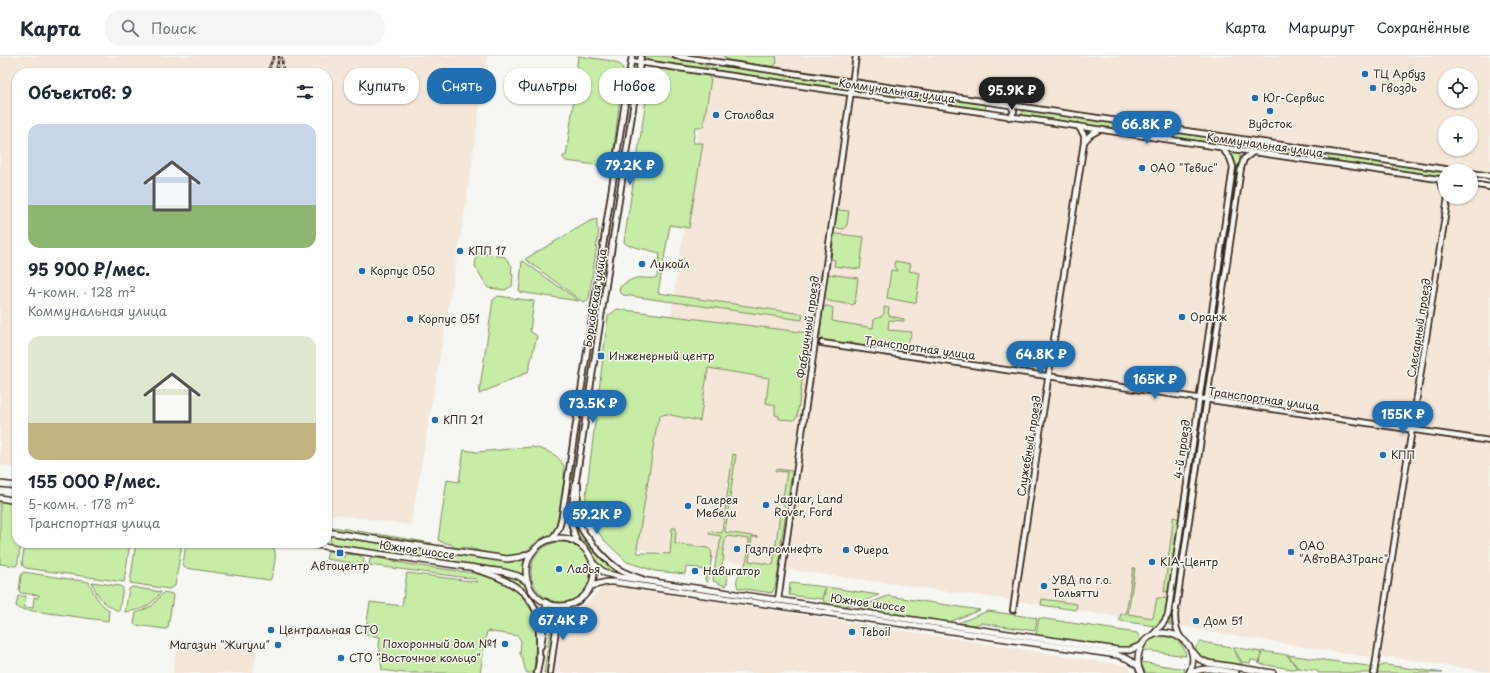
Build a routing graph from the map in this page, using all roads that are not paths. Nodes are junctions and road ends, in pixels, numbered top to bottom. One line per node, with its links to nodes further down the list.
1 (642, 56): 5 (main road, Борковская улица)
2 (676, 56): 6 (main road, Коммунальная улица)
3 (856, 56): 6 (main road, Фабричный проезд)
4 (632, 59): 5 (main road, Коммунальная улица); 34 (main road, Борковская улица)
5 (641, 63): 7 (main road, Коммунальная улица); 35 (main road, Борковская улица)
6 (852, 82): 7 (main road, Фабричный проезд); 8 (main road, Коммунальная улица)
7 (851, 93): 10 (main road, Коммунальная улица); 57 (main road, Фабричный проезд)
8 (1011, 106): 9 (main road, Коммунальная улица); 10 (main road)
9 (1024, 108): 11 (main road); 13 (main road, Коммунальная улица)
10 (1009, 117): 11 (main road, Коммунальная улица)
11 (1023, 119): 12 (main road, Коммунальная улица)
12 (1078, 126): 14 (main road, Коммунальная улица); 16 (main road, Служебный проезд)
13 (1166, 128): 15 (main road); 18 (main road, Коммунальная улица)
14 (1100, 129): 15 (main road, Коммунальная улица); 16 (main road)
15 (1164, 139): 17 (main road, Коммунальная улица)
16 (1084, 142): 37 (main road, Служебный проезд)
17 (1221, 147): 19 (main road, Коммунальная улица); 32 (main road, 4-й проезд)
18 (1305, 149): 20 (main road); 21 (main road, Коммунальная улица)
19 (1254, 152): 20 (main road, Коммунальная улица); 33 (main road, 4-й проезд)
20 (1303, 159): 24 (main road, Коммунальная улица)
21 (1380, 160): 22 (main road, Коммунальная улица); 24 (main road)
22 (1392, 161): 23 (main road, Коммунальная улица); 25 (main road)
23 (1438, 168)
24 (1379, 170): 25 (main road, Коммунальная улица)
25 (1391, 172): 28 (main road, Коммунальная улица)
26 (1478, 174): 27 (main road)
27 (1490, 176)
28 (1438, 179)
29 (1478, 185): 30 (main road)
30 (1490, 187)
31 (1446, 204): 40 (main road, Слесарный проезд)
32 (1215, 289): 33 (main road); 38 (main road, 4-й проезд)
33 (1222, 290): 39 (main road, 4-й проезд)
34 (594, 306): 35 (main road); 48 (main road, Борковская улица)
35 (602, 307): 42 (main road, Борковская улица)
36 (822, 343): 37 (main road, Транспортная улица)
37 (1049, 376): 38 (main road, Транспортная улица); 60 (main road, Служебный проезд)
38 (1199, 398): 39 (main road, Транспортная улица); 61 (main road, 4-й проезд)
39 (1206, 399): 40 (main road, Транспортная улица); 62 (main road, 4-й проезд)
40 (1412, 430): 41 (main road, Транспортная улица); 73 (main road, Слесарный проезд)
41 (1490, 441)
42 (578, 469): 49 (main road, Борковская улица); 54 (main road)
43 (0, 484): 44 (main road)
44 (12, 485)
45 (0, 498): 46 (main road)
46 (12, 500)
47 (332, 533): 51 (main road, Южное шоссе)
48 (553, 538): 49 (main road); 51 (main road)
49 (578, 543): 52 (main road)
50 (332, 547): 53 (main road, Южное шоссе)
51 (532, 553): 55 (main road)
52 (594, 564): 54 (main road, Южное шоссе); 56 (main road)
53 (456, 566): 55 (main road, Южное шоссе); 65 (main road)
54 (649, 581): 57 (main road, Южное шоссе)
55 (528, 582): 58 (main road)
56 (591, 586): 59 (main road); 66 (main road, Южное шоссе)
57 (778, 600): 63 (main road, Южное шоссе)
58 (546, 602): 59 (main road); 65 (main road)
59 (563, 606): 68 (main road)
60 (1013, 610)
61 (1153, 635): 62 (main road); 63 (main road)
62 (1182, 638): 64 (main road)
63 (1142, 645): 66 (main road)
64 (1191, 651): 70 (main road); 72 (main road)
65 (539, 660): 67 (main road)
66 (1138, 666): 69 (main road)
67 (537, 673)
68 (550, 673)
69 (1141, 673)
70 (1191, 673): 71 (main road)
71 (1236, 673)
72 (1273, 673)
73 (1374, 673)

